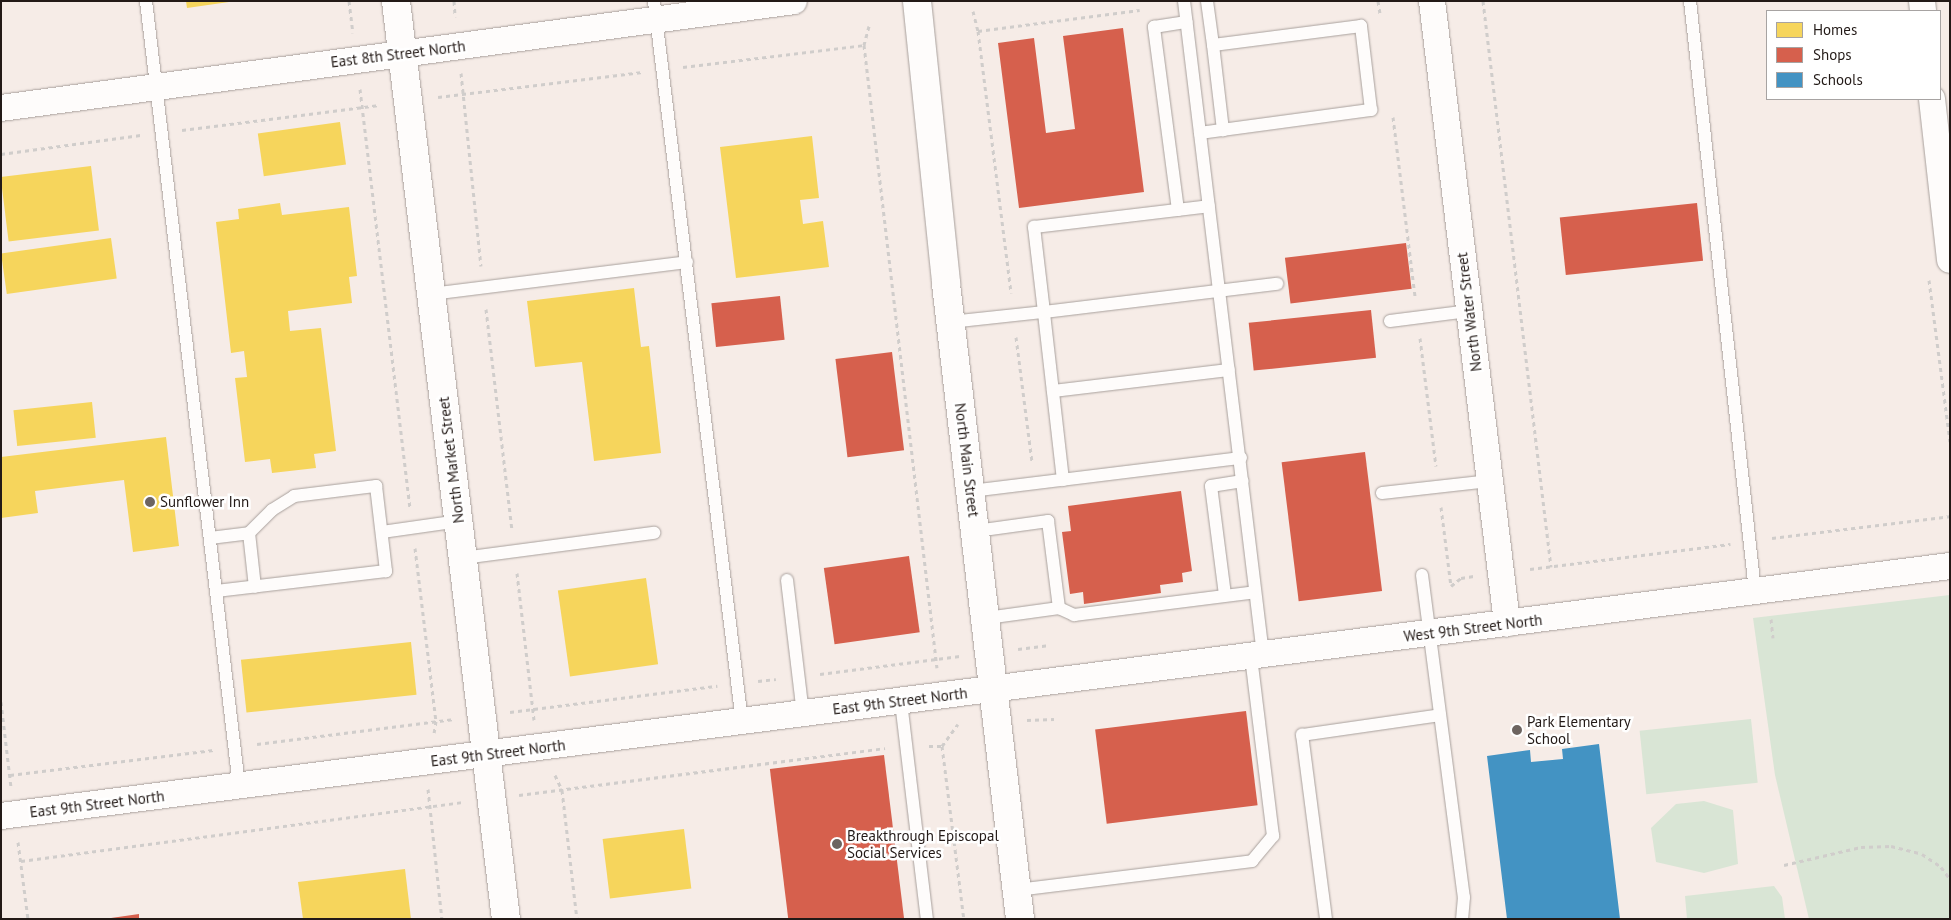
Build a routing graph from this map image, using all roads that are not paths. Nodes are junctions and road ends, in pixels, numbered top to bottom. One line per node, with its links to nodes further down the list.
1 (146, 1): 13 (lane)
2 (396, 1): 12 (street, North Market Street)
3 (794, 1): 9 (street, East 8th Street North)
4 (916, 1): 28 (street, North Main Street)
5 (1207, 1): 11 (lane)
6 (1432, 1): 25 (street, North Water Street)
7 (1690, 1): 48 (lane)
8 (1185, 3): 10 (lane)
9 (655, 10): 12 (street, East 8th Street North); 21 (lane)
10 (1187, 22): 17 (lane); 19 (lane)
11 (1213, 45): 16 (lane); 16 (lane)
12 (402, 53): 13 (street, East 8th Street North); 24 (street, North Market Street)
13 (156, 86): 15 (street, East 8th Street North); 42 (lane)
14 (1932, 100): 20 (street)
15 (1, 108)
16 (1223, 130): 17 (lane)
17 (1200, 133): 18 (lane)
18 (1209, 206): 19 (lane); 23 (lane)
19 (1178, 210): 26 (lane)
20 (1950, 260)
21 (687, 262): 24 (lane); 61 (lane)
22 (1277, 284): 23 (lane)
23 (1220, 292): 26 (lane); 29 (lane)
24 (431, 294): 37 (street, North Market Street)
25 (1469, 311): 27 (lane); 34 (street, North Water Street)
26 (1044, 312): 28 (lane); 30 (lane)
27 (1390, 321)
28 (950, 322): 35 (street, North Main Street)
29 (1229, 370): 30 (lane); 31 (lane)
30 (1053, 392): 32 (lane)
31 (1241, 458): 32 (lane); 33 (lane)
32 (1063, 480): 35 (lane)
33 (1243, 481): 50 (lane); 51 (lane)
34 (1490, 481): 36 (lane); 54 (street, North Water Street)
35 (971, 491): 38 (street, North Main Street)
36 (1382, 494)
37 (458, 521): 39 (lane); 43 (street, North Market Street)
38 (976, 530): 52 (lane); 53 (street, North Main Street)
39 (382, 532): 40 (lane); 47 (lane)
40 (249, 533): 42 (lane); 47 (lane)
41 (654, 533): 43 (lane)
42 (210, 538): 49 (lane)
43 (463, 558): 62 (street, North Market Street)
44 (1950, 566): 48 (street, West 9th Street North)
45 (1422, 575): 55 (lane)
46 (787, 580): 59 (lane)
47 (255, 587): 49 (lane)
48 (1762, 590): 54 (street, West 9th Street North)
49 (216, 591): 63 (lane)
50 (1255, 592): 51 (lane); 56 (lane)
51 (1225, 595): 52 (lane)
52 (1059, 608): 53 (lane)
53 (987, 618): 57 (street, North Main Street)
54 (1507, 623): 55 (street, West 9th Street North)
55 (1429, 633): 56 (street, West 9th Street North); 60 (lane)
56 (1257, 655): 57 (street, West 9th Street North); 65 (lane)
57 (996, 689): 58 (street, East 9th Street North); 65 (street, North Main Street)
58 (900, 702): 59 (street, East 9th Street North); 67 (lane)
59 (803, 714): 61 (street, East 9th Street North)
60 (1440, 714): 69 (lane); 70 (lane)
61 (742, 722): 62 (street, East 9th Street North)
62 (486, 755): 63 (street, East 9th Street North); 66 (street, North Market Street)
63 (239, 786): 64 (street, East 9th Street North)
64 (1, 816)
65 (1017, 890): 68 (street, North Main Street)
66 (506, 919)
67 (926, 919)
68 (1020, 919)
69 (1326, 919)
70 (1462, 919)

